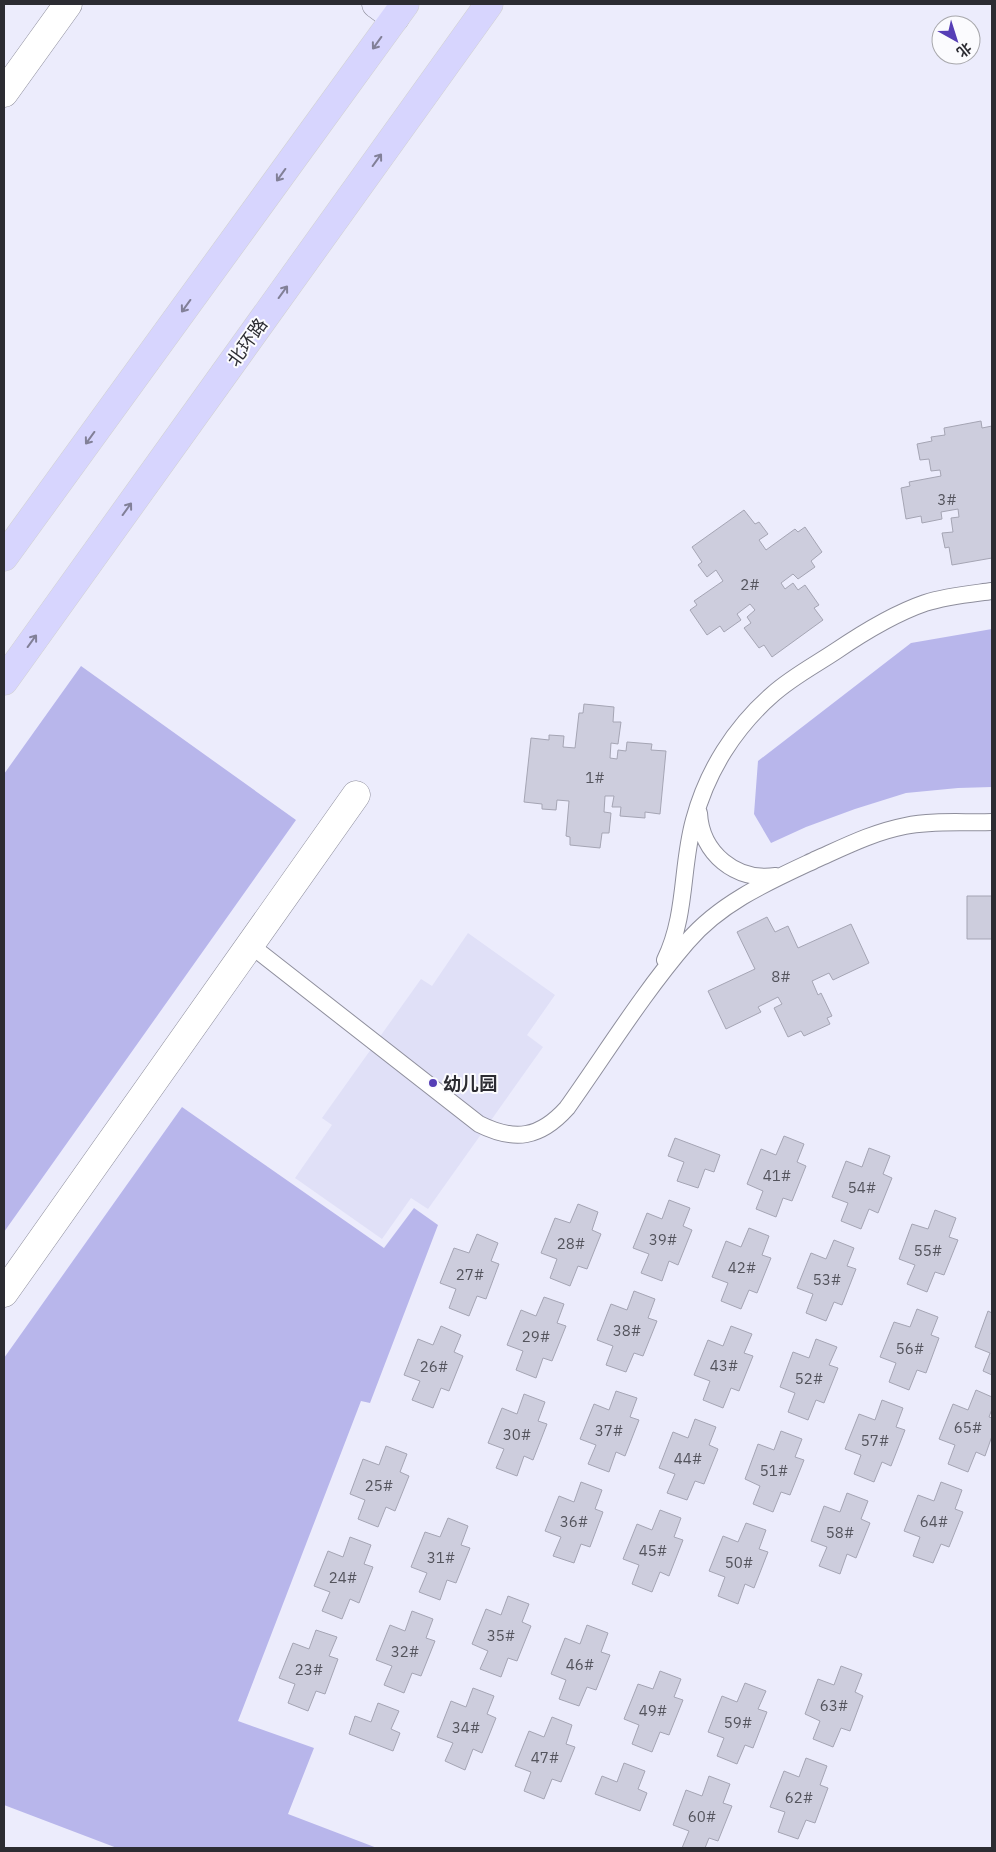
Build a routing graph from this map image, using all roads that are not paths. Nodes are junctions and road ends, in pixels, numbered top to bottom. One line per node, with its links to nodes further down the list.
1 (68, 4): 4 (street)
2 (489, 4): 7 (main road, 北环路, one-way to 2)
3 (392, 8): 5 (main road, one-way to 5)
4 (4, 93)
5 (4, 557)
6 (992, 591): 8 (lane)
7 (4, 681)
8 (703, 791): 11 (lane); 13 (lane)
9 (356, 795): 12 (street)
10 (992, 822): 11 (lane)
11 (786, 874): 13 (lane)
12 (249, 944): 13 (lane); 14 (street)
13 (650, 991)
14 (4, 1293)

